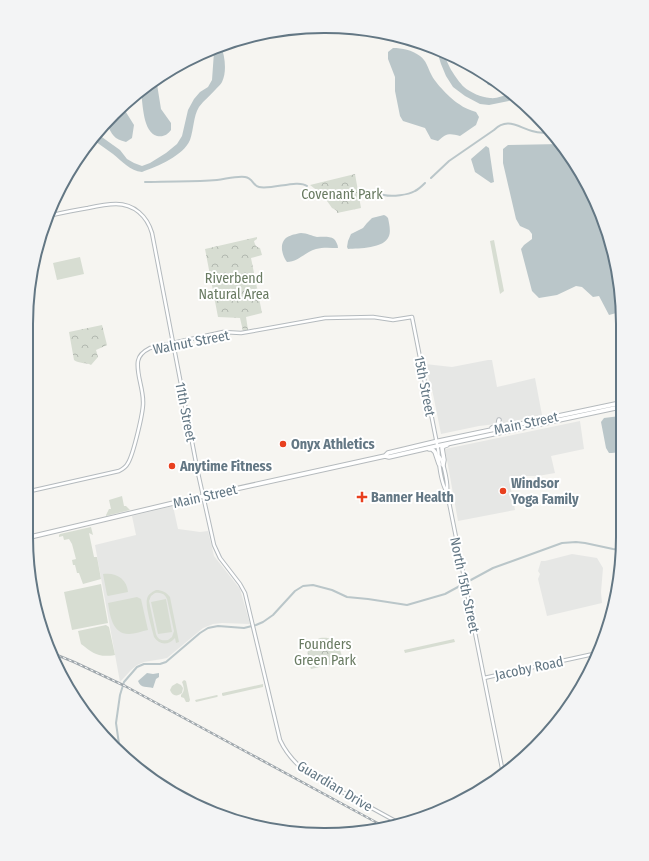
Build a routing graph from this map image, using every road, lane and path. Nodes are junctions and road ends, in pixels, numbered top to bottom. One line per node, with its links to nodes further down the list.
1 (54, 215): 3 (street, 11th Street)
2 (412, 317): 3 (street, Walnut Street); 11 (street, 15th Street)
3 (173, 344): 16 (street, Walnut Street); 17 (street, 11th Street)
4 (616, 404): 7 (main road, Main Street)
5 (616, 409): 7 (main road, Main Street)
6 (499, 420): 9 (main road)
7 (546, 421): 8 (main road, Main Street); 8 (main road, Main Street)
8 (502, 430): 9 (main road)
9 (478, 435): 10 (main road, Main Street); 11 (main road, Main Street)
10 (462, 440): 11 (main road, Main Street); 14 (main road)
11 (437, 444): 12 (main road, Main Street); 13 (main road, Main Street); 14 (street, 15th Street)
12 (412, 452): 13 (main road, Main Street); 14 (main road)
13 (385, 456): 17 (main road, Main Street)
14 (441, 464): 15 (street, 15th Street)
15 (444, 480): 20 (street, North 15th Street)
16 (33, 490)
17 (203, 496): 18 (main road, Main Street); 21 (street, 11th Street)
18 (33, 536)
19 (591, 655): 20 (street, Jacoby Road)
20 (484, 678): 22 (street, North 15th Street)
21 (280, 740): 23 (street, Guardian Drive)
22 (502, 768)
23 (391, 820)

